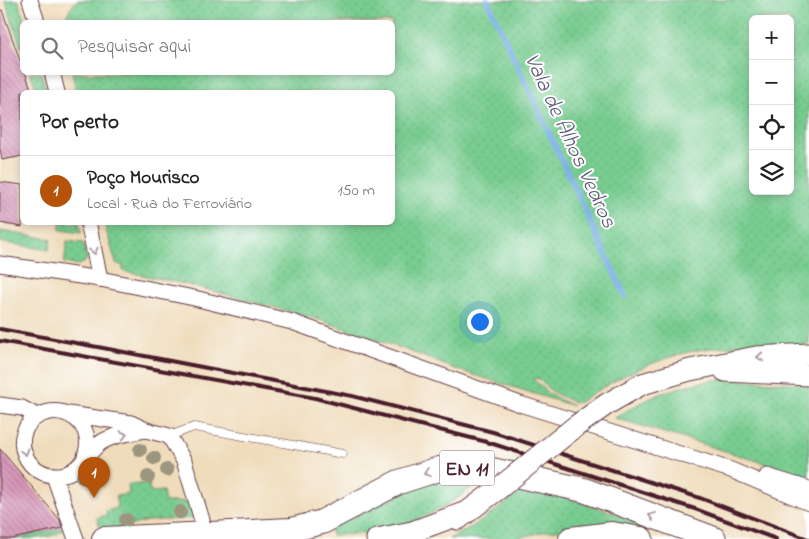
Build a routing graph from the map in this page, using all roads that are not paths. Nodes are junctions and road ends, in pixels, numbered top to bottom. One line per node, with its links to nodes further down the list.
1 (30, 0): 2 (street)
2 (36, 20)
3 (53, 75): 4 (street)
4 (57, 90)
5 (89, 225): 7 (street, one-way to 7)
6 (0, 264): 7 (street)
7 (100, 279): 16 (street)
8 (809, 354): 9 (main road, one-way to 9)
9 (690, 370): 10 (main road); 22 (main road, bridge)
10 (809, 375)
11 (0, 405): 13 (street)
12 (68, 414): 13 (street); 14 (street); 18 (street)
13 (37, 416): 19 (street, one-way to 19)
14 (146, 430): 15 (street); 18 (street, one-way to 14)
15 (169, 436): 17 (lane); 23 (street)
16 (681, 453): 20 (street); 21 (street)
17 (343, 454)
18 (84, 460): 19 (street)
19 (54, 476): 25 (street)
20 (809, 489)
21 (809, 503)
22 (469, 511): 28 (main road); 29 (main road)
23 (202, 520)
24 (222, 534): 26 (main road, EN 11); 27 (main road); 32 (main road, EN 11, one-way to 24)
25 (76, 539)
26 (104, 539)
27 (259, 539)
28 (377, 539)
29 (425, 539)
30 (571, 539): 31 (main road)
31 (641, 539)
32 (714, 539)

